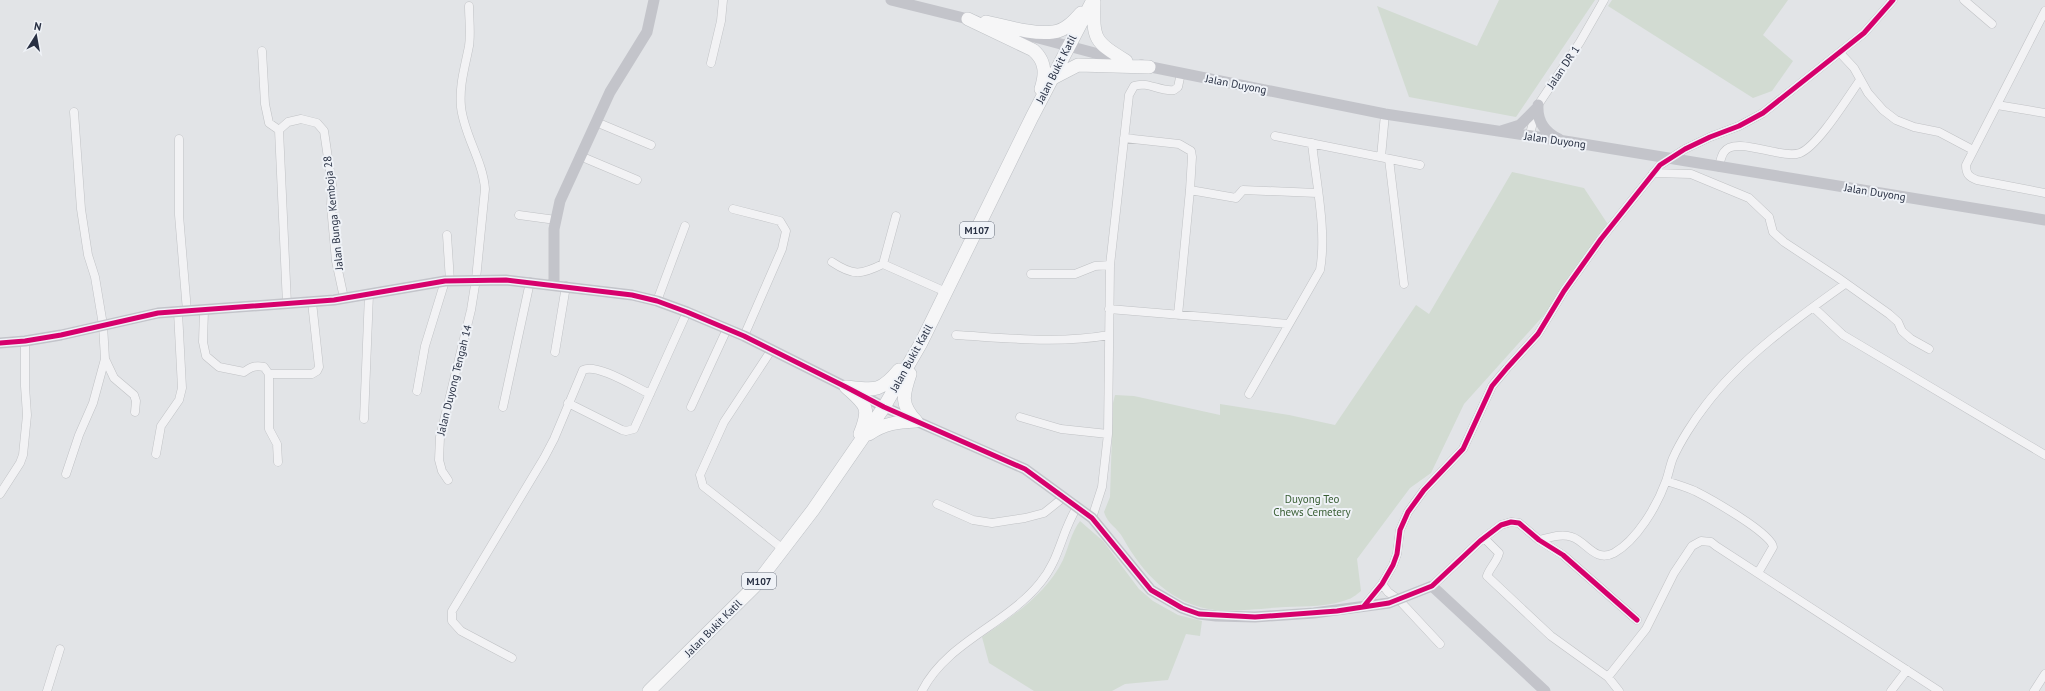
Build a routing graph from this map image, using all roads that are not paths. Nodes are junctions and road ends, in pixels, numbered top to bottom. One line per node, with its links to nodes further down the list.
1 (654, 0): 27 (street)
2 (723, 0): 16 (street)
3 (891, 0): 10 (street, Jalan Duyong)
4 (1093, 0): 10 (main road); 12 (main road, Jalan Bukit Katil / M107); 15 (main road)
5 (1604, 0): 22 (street, Jalan DR 1)
6 (1893, 0): 14 (street)
7 (1964, 0): 11 (street)
8 (469, 6): 59 (street, Jalan Duyong Tengah 14)
9 (2045, 11): 21 (street)
10 (968, 19): 12 (street, Jalan Duyong); 26 (main road)
11 (1992, 24)
12 (1067, 46): 15 (street, Jalan Duyong); 19 (main road, Jalan Bukit Katil / M107)
13 (262, 51): 28 (street)
14 (1840, 53): 20 (street); 40 (street)
15 (1126, 61): 17 (street, Jalan Duyong)
16 (711, 63)
17 (1149, 67): 18 (street, Jalan Duyong); 19 (main road)
18 (1182, 73): 25 (street, Jalan Duyong); 32 (street)
19 (1051, 79): 26 (main road, Jalan Bukit Katil / M107)
20 (1860, 80): 37 (street); 42 (street)
21 (1997, 105): 24 (street); 37 (street)
22 (1537, 107): 29 (street); 31 (street, Jalan DR 1); 34 (street)
23 (74, 112): 79 (street)
24 (2045, 113)
25 (1385, 114): 29 (street, Jalan Duyong); 39 (street)
26 (1032, 117): 66 (main road, Jalan Bukit Katil / M107)
27 (596, 122): 36 (street); 38 (street)
28 (279, 130): 68 (street, Jalan Bunga Kemboja 28); 71 (street)
29 (1496, 132): 31 (street, Jalan Duyong)
30 (1276, 136): 35 (street)
31 (1529, 137): 34 (street, Jalan Duyong)
32 (1124, 138): 45 (street); 57 (street)
33 (179, 139): 75 (street)
34 (1571, 142): 40 (street, Jalan Duyong)
35 (1312, 143): 39 (street); 46 (street)
36 (651, 145)
37 (1973, 150): 47 (street)
38 (580, 156): 44 (street); 51 (street)
39 (1385, 158): 41 (street); 62 (street)
40 (1669, 158): 42 (street, Jalan Duyong); 43 (street)
41 (1420, 165)
42 (1719, 167): 52 (street, Jalan Duyong)
43 (1653, 173): 63 (street); 122 (street)
44 (637, 180)
45 (1190, 190): 46 (street); 77 (street)
46 (1317, 193): 78 (street)
47 (2045, 193)
48 (733, 209): 83 (street)
49 (518, 215): 51 (street)
50 (896, 216): 56 (street)
51 (556, 220): 64 (street)
52 (2043, 222)
53 (685, 226): 69 (street)
54 (447, 235): 60 (street)
55 (832, 262): 56 (street)
56 (883, 264): 66 (street)
57 (1110, 265): 58 (street); 73 (street)
58 (1032, 274)
59 (476, 279): 60 (street); 61 (street); 111 (street, Jalan Duyong Tengah 14)
60 (448, 281): 67 (street); 93 (street)
61 (530, 282): 64 (street); 98 (street)
62 (1404, 284)
63 (1845, 284): 72 (street); 88 (street)
64 (554, 285): 65 (street)
65 (566, 286): 69 (street); 89 (street)
66 (946, 292): 86 (main road, Jalan Bukit Katil / M107)
67 (369, 294): 68 (street); 102 (street)
68 (344, 298): 70 (street)
69 (657, 301): 76 (street)
70 (312, 302): 71 (street); 91 (street)
71 (287, 304): 74 (street)
72 (1813, 307): 107 (street); 112 (street)
73 (1109, 309): 77 (street); 82 (street)
74 (204, 310): 75 (street); 91 (street)
75 (183, 311): 79 (street); 106 (street)
76 (687, 312): 80 (street); 94 (street)
77 (1178, 314): 78 (street)
78 (1289, 324): 95 (street)
79 (103, 325): 84 (street); 90 (street)
80 (727, 329): 83 (street); 97 (street)
81 (956, 335): 82 (street)
82 (1109, 335): 104 (street)
83 (744, 336): 87 (street)
84 (25, 341): 85 (street); 113 (street)
85 (0, 343)
86 (921, 343): 92 (main road); 99 (main road, Jalan Bukit Katil / M107); 103 (main road)
87 (772, 349): 92 (street); 120 (street)
88 (1929, 349)
89 (555, 352)
90 (105, 358): 100 (street); 110 (street)
91 (269, 374): 109 (street)
92 (846, 387): 99 (street); 108 (main road)
93 (417, 391)
94 (650, 394): 96 (street); 96 (street)
95 (1249, 394)
96 (568, 403): 129 (street)
97 (691, 406)
98 (503, 407)
99 (884, 408): 103 (street); 105 (main road, Jalan Bukit Katil / M107)
100 (134, 412)
101 (1020, 416): 104 (street)
102 (364, 419)
103 (916, 421): 105 (main road); 114 (street)
104 (1108, 434): 117 (street)
105 (862, 440): 108 (main road, Jalan Bukit Katil / M107)
106 (156, 454)
107 (2045, 455)
108 (852, 456): 120 (main road, Jalan Bukit Katil / M107)
109 (278, 462)
110 (66, 474)
111 (448, 480)
112 (1666, 481): 119 (street); 121 (street)
113 (0, 494)
114 (1064, 497): 115 (street); 116 (street)
115 (937, 504)
116 (1077, 507): 117 (street); 135 (street)
117 (1092, 518): 125 (street)
118 (1484, 538): 119 (street); 123 (street); 132 (street)
119 (1539, 540): 126 (street)
120 (783, 549): 134 (main road, Jalan Bukit Katil / M107)
121 (1758, 573): 130 (street); 132 (street)
122 (1382, 584): 124 (street); 125 (street)
123 (1432, 586): 124 (street); 136 (street)
124 (1399, 600): 125 (street); 127 (street)
125 (1364, 606)
126 (1637, 620)
127 (1440, 644)
128 (60, 649): 133 (street)
129 (512, 658)
130 (1907, 670): 138 (street); 139 (street)
131 (2045, 674): 140 (street)
132 (1608, 677): 137 (street)
133 (47, 691)
134 (649, 691)
135 (922, 691)
136 (1545, 691)
137 (1619, 691)
138 (1891, 691)
139 (1939, 691)
140 (2034, 691)

